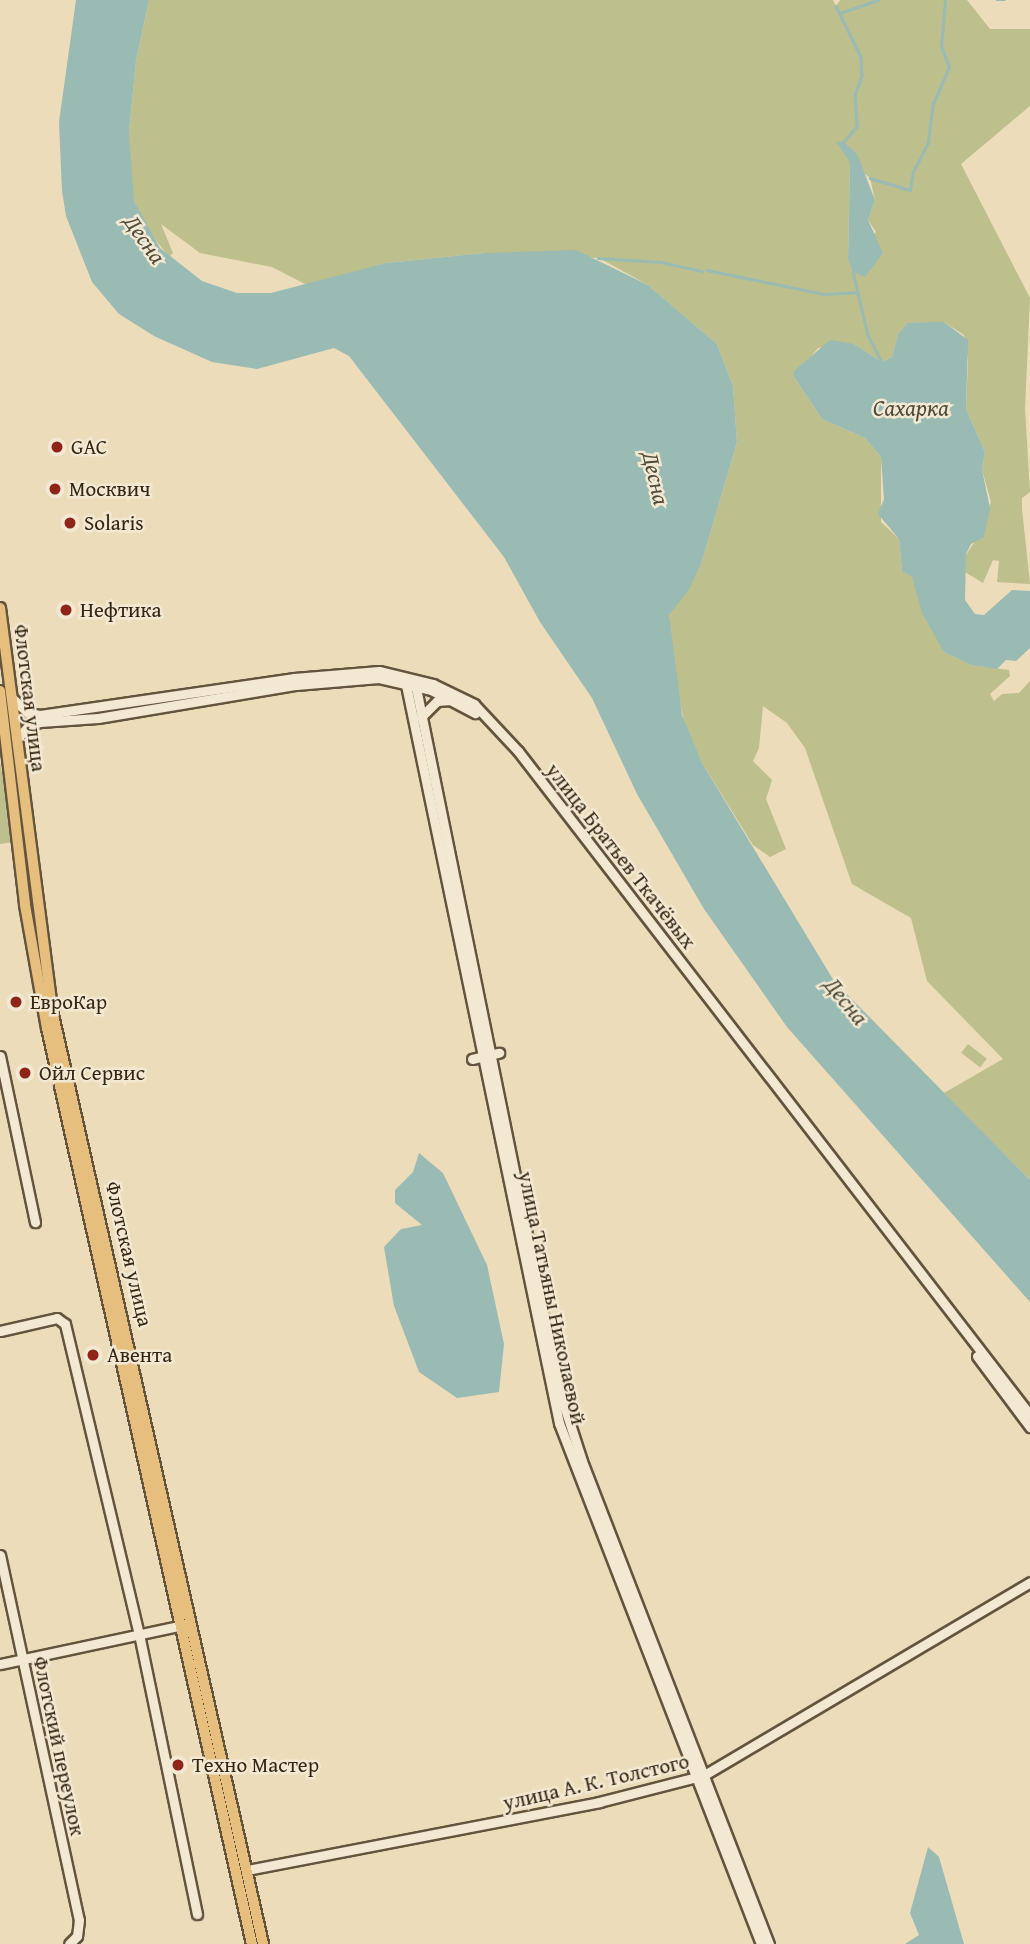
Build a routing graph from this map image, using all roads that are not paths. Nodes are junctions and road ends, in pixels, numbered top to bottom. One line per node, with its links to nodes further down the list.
1 (0, 608): 4 (main road, Флотская улица)
2 (402, 679): 3 (street, улица Братьев Ткачёвых); 4 (street, улица Братьев Ткачёвых); 6 (street); 7 (street, улица Братьев Ткачёвых)
3 (415, 681): 5 (street, улица Братьев Ткачёвых); 6 (street, улица Татьяны Николаевой); 13 (street, улица Братьев Ткачёвых)
4 (5, 693): 7 (main road, Флотская улица); 17 (main road, Флотская улица)
5 (457, 701): 6 (street); 14 (street, улица Братьев Ткачёвых)
6 (418, 717): 8 (street, улица Татьяны Николаевой)
7 (16, 740): 22 (main road, Флотская улица)
8 (491, 1055): 10 (street); 21 (street, улица Татьяны Николаевой)
9 (0, 1056): 11 (street)
10 (472, 1059)
11 (35, 1222)
12 (0, 1331): 18 (street)
13 (1030, 1415)
14 (1030, 1427)
15 (0, 1555): 19 (street, Флотский переулок)
16 (1030, 1582): 21 (street, улица А. К. Толстого)
17 (183, 1625): 18 (street); 25 (main road, Флотская улица)
18 (139, 1634): 19 (street); 23 (street)
19 (22, 1659): 20 (street); 24 (street, Флотский переулок)
20 (0, 1664)
21 (700, 1777): 22 (street, улица А. К. Толстого); 27 (street, улица Татьяны Николаевой); 28 (street, улица Татьяны Николаевой)
22 (247, 1870): 26 (main road, Флотская улица)
23 (197, 1914)
24 (70, 1944)
25 (252, 1944)
26 (263, 1944)
27 (761, 1944)
28 (769, 1944)

